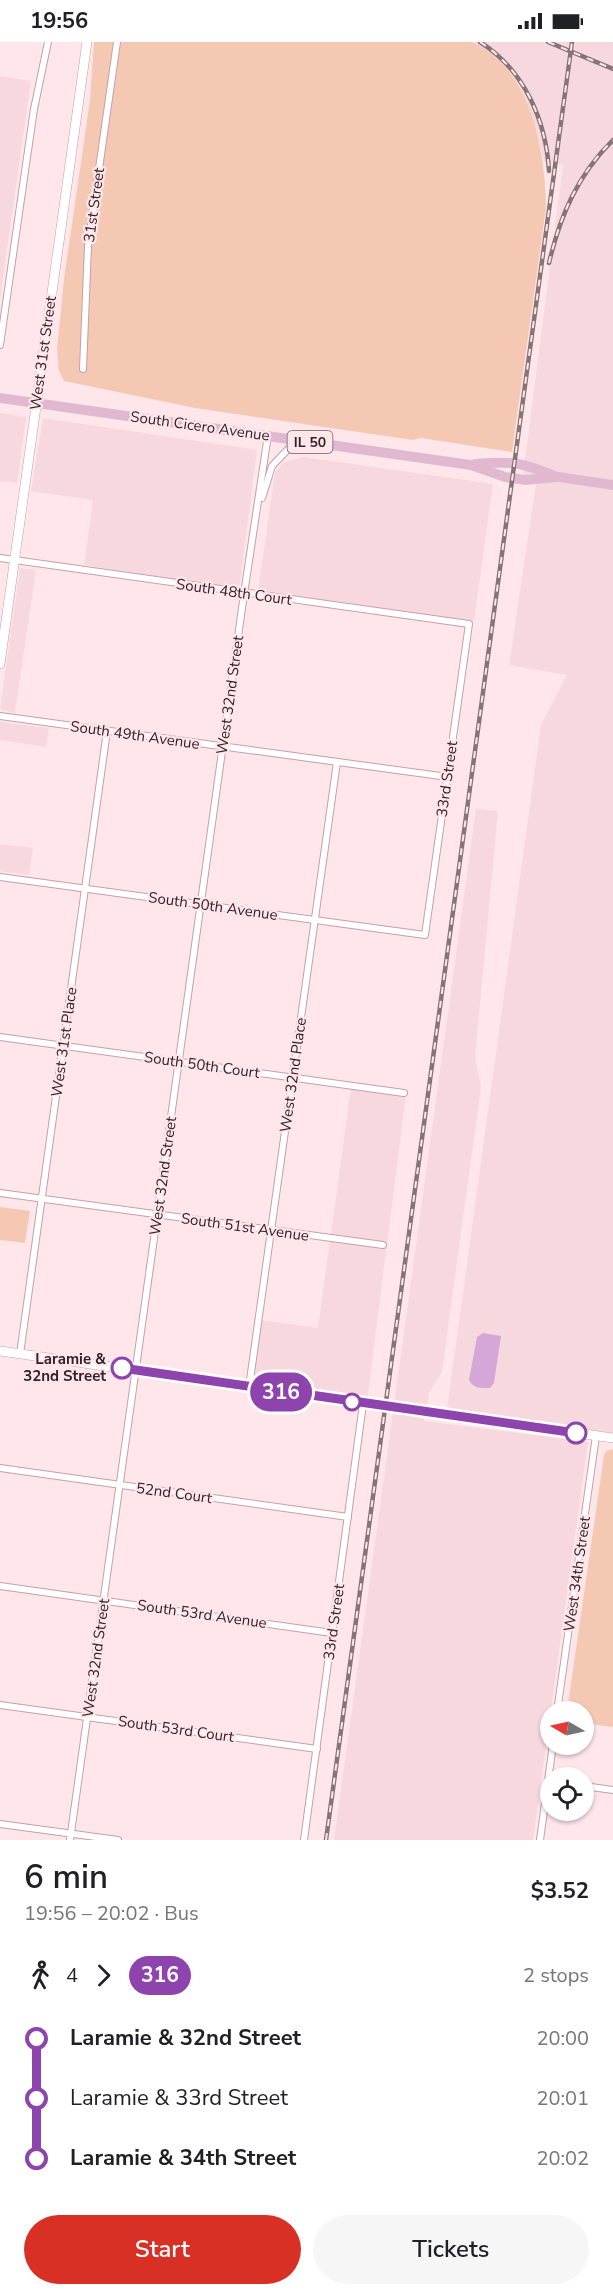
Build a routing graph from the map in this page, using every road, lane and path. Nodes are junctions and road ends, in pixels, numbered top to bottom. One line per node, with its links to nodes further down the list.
1 (48, 42): 4 (street)
2 (87, 42): 7 (main road, West 31st Street)
3 (117, 42): 5 (street, 31st Street)
4 (0, 345)
5 (83, 369)
6 (0, 398): 7 (main road, South Cicero Avenue / IL 50)
7 (36, 403): 8 (main road, South Cicero Avenue / IL 50); 15 (main road, West 31st Street)
8 (268, 435): 9 (main road, South Cicero Avenue / IL 50); 13 (street, West 32nd Street)
9 (297, 440): 10 (main road, South Cicero Avenue / IL 50); 13 (street, West 32nd Street)
10 (471, 465): 11 (main road, South Cicero Avenue / IL 50); 11 (main road, South Cicero Avenue / IL 50)
11 (559, 477): 12 (main road, South Cicero Avenue / IL 50)
12 (613, 485)
13 (256, 513): 16 (street, West 32nd Street)
14 (0, 558): 15 (street, South 48th Court)
15 (14, 560): 16 (street, South 48th Court); 18 (main road, West 31st Street)
16 (244, 594): 17 (street, South 48th Court); 21 (street, West 32nd Street)
17 (469, 624): 23 (street, 33rd Street)
18 (0, 664)
19 (0, 716): 20 (street, South 49th Avenue)
20 (107, 731): 21 (street, South 49th Avenue); 25 (street, West 31st Place)
21 (223, 747): 22 (street, South 49th Avenue); 26 (street, West 32nd Street)
22 (337, 762): 23 (street, South 49th Avenue); 27 (street, West 32nd Place)
23 (448, 777): 28 (street, 33rd Street)
24 (0, 877): 25 (street, South 50th Avenue)
25 (86, 889): 26 (street, South 50th Avenue); 30 (street, West 31st Place)
26 (201, 904): 27 (street, South 50th Avenue); 31 (street, West 32nd Street)
27 (315, 920): 28 (street, South 50th Avenue); 32 (street, West 32nd Place)
28 (425, 935)
29 (0, 1037): 30 (street, South 50th Court)
30 (64, 1046): 31 (street, South 50th Court); 35 (street, West 31st Place)
31 (179, 1062): 32 (street, South 50th Court); 36 (street, West 32nd Street)
32 (293, 1077): 33 (street, South 50th Court); 37 (street, West 32nd Place)
33 (404, 1093)
34 (0, 1193): 35 (street, South 51st Avenue)
35 (43, 1199): 36 (street, South 51st Avenue); 40 (street, West 31st Place)
36 (158, 1215): 37 (street, South 51st Avenue); 41 (street, West 32nd Street)
37 (272, 1230): 38 (street, South 51st Avenue); 42 (street, West 32nd Place)
38 (383, 1245)
39 (0, 1351): 40 (main road)
40 (20, 1353): 41 (main road)
41 (136, 1370): 42 (main road); 49 (street, West 32nd Street)
42 (249, 1387): 43 (main road)
43 (363, 1404): 44 (main road); 50 (street, 33rd Street)
44 (382, 1406)
45 (426, 1412): 46 (main road)
46 (596, 1436): 47 (main road); 54 (street, West 34th Street)
47 (613, 1438)
48 (0, 1468): 49 (street, 52nd Court)
49 (120, 1485): 50 (street, 52nd Court); 52 (street, West 32nd Street)
50 (348, 1517): 53 (street, 33rd Street)
51 (0, 1586): 52 (street, South 53rd Avenue)
52 (104, 1600): 53 (street, South 53rd Avenue); 56 (street, West 32nd Street)
53 (332, 1633): 57 (street, 33rd Street)
54 (559, 1701)
55 (0, 1705): 56 (street, South 53rd Court)
56 (87, 1717): 57 (street, South 53rd Court); 62 (street, West 32nd Street)
57 (317, 1749): 64 (street, 33rd Street)
58 (594, 1787): 59 (street)
59 (613, 1790)
60 (543, 1821): 65 (street)
61 (0, 1824): 62 (street)
62 (71, 1837): 63 (street)
63 (118, 1840)
64 (304, 1840)
65 (540, 1840)

